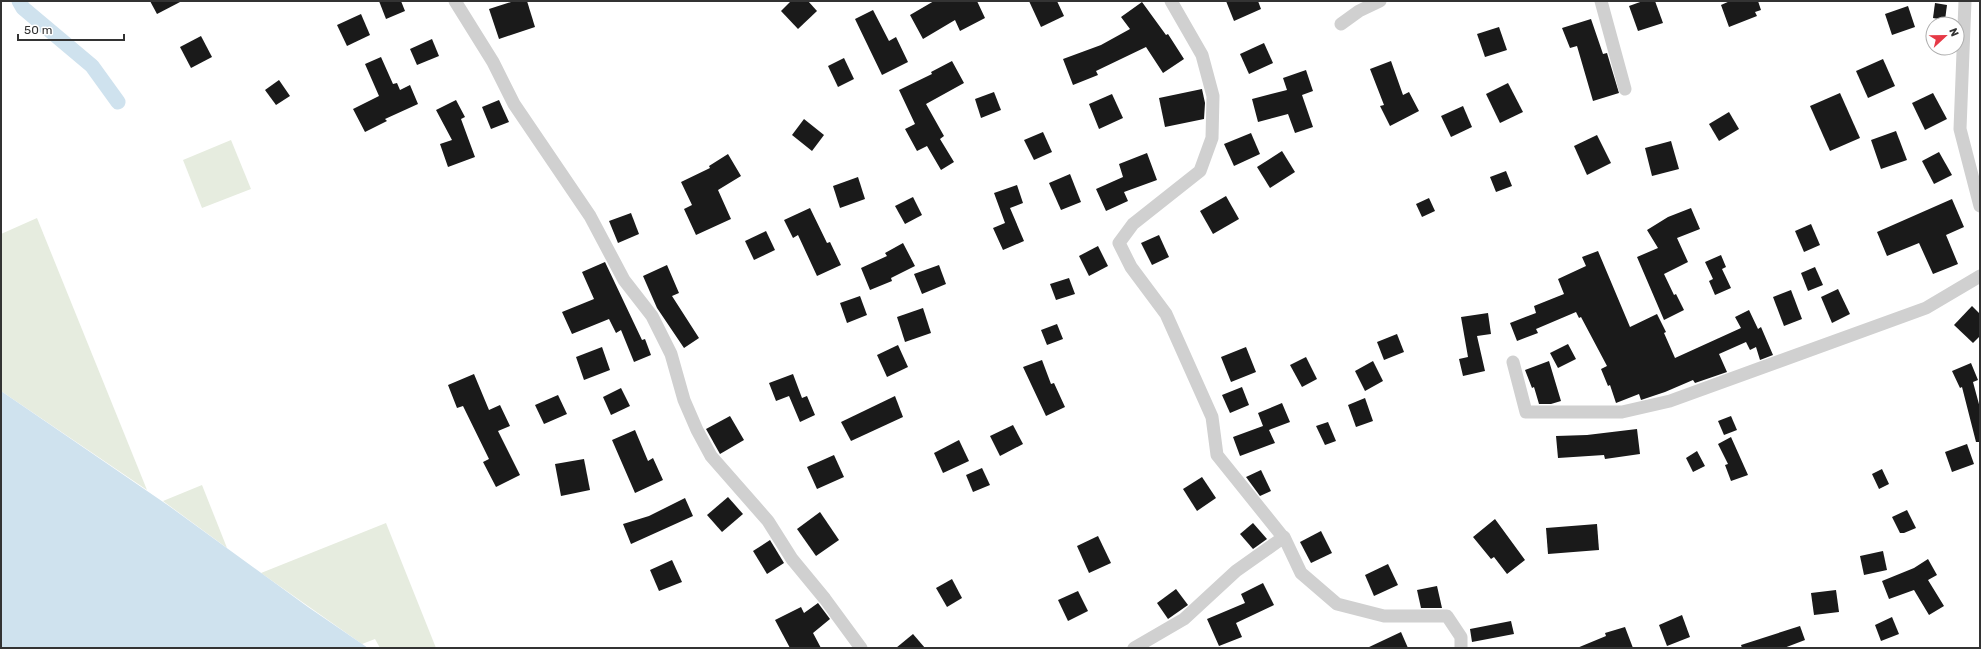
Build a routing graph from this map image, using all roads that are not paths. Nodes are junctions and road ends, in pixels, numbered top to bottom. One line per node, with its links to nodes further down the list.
1 (455, 1): 12 (street)
2 (1171, 1): 11 (street)
3 (1380, 1): 6 (street)
4 (1602, 1): 7 (street)
5 (1965, 1): 8 (street)
6 (1341, 24)
7 (1625, 89)
8 (1980, 206)
9 (1980, 276): 10 (street)
10 (1514, 362)
11 (1283, 537): 13 (street); 14 (street)
12 (861, 648)
13 (1134, 648)
14 (1461, 648)

